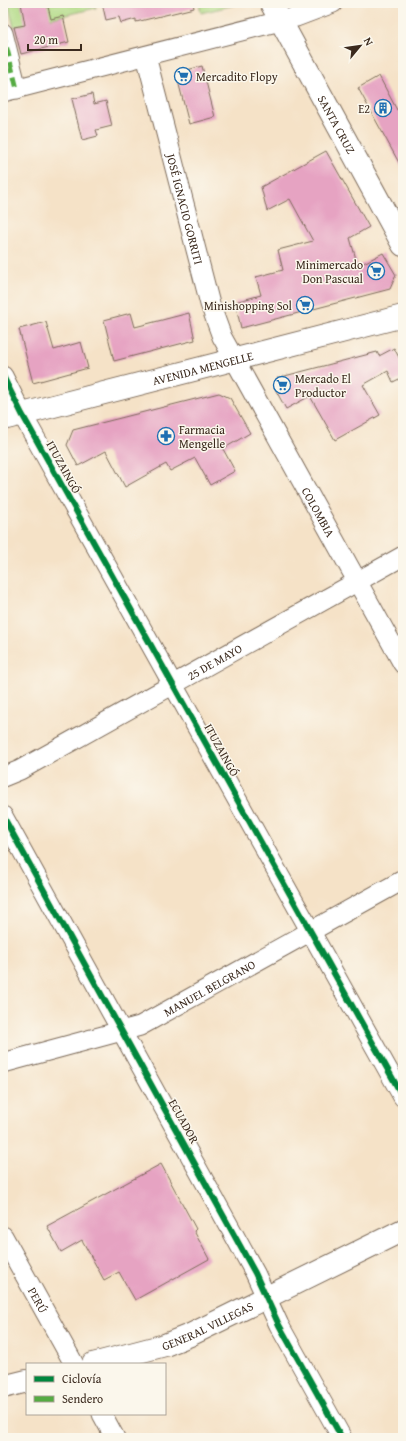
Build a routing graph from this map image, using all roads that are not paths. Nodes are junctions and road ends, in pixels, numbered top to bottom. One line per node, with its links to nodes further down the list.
1 (333, 3): 2 (street)
2 (276, 12): 4 (street); 6 (main road, SANTA CRUZ)
3 (3, 33): 5 (street)
4 (146, 56): 5 (street); 8 (street, JOSÉ IGNACIO GORRITI)
5 (10, 90)
6 (403, 244)
7 (403, 316): 8 (main road, AVENIDA MENGELLE)
8 (234, 360): 10 (main road, AVENIDA MENGELLE); 12 (street, COLOMBIA)
9 (3, 376): 10 (street, ITUZAINGÓ)
10 (13, 417): 14 (street, ITUZAINGÓ)
11 (403, 556): 12 (street, 25 DE MAYO)
12 (357, 581): 13 (street, COLOMBIA); 14 (street, 25 DE MAYO)
13 (403, 664)
14 (173, 684): 15 (street, 25 DE MAYO); 18 (street, ITUZAINGÓ)
15 (3, 777)
16 (3, 816): 19 (street, ECUADOR)
17 (403, 880): 18 (street, MANUEL BELGRANO)
18 (311, 932): 19 (street, MANUEL BELGRANO); 21 (street, ITUZAINGÓ)
19 (122, 1032): 20 (street, MANUEL BELGRANO); 24 (street, ECUADOR)
20 (3, 1063)
21 (403, 1097)
22 (403, 1230): 24 (main road, GENERAL VILLEGAS)
23 (3, 1236): 25 (street, PERÚ)
24 (267, 1298): 26 (main road, GENERAL VILLEGAS); 33 (street, ECUADOR)
25 (73, 1363)
26 (97, 1363)
27 (26, 1381): 29 (main road)
28 (26, 1386): 30 (street)
29 (3, 1387)
30 (3, 1399)
31 (103, 1415): 32 (street)
32 (115, 1438)
33 (342, 1438)

